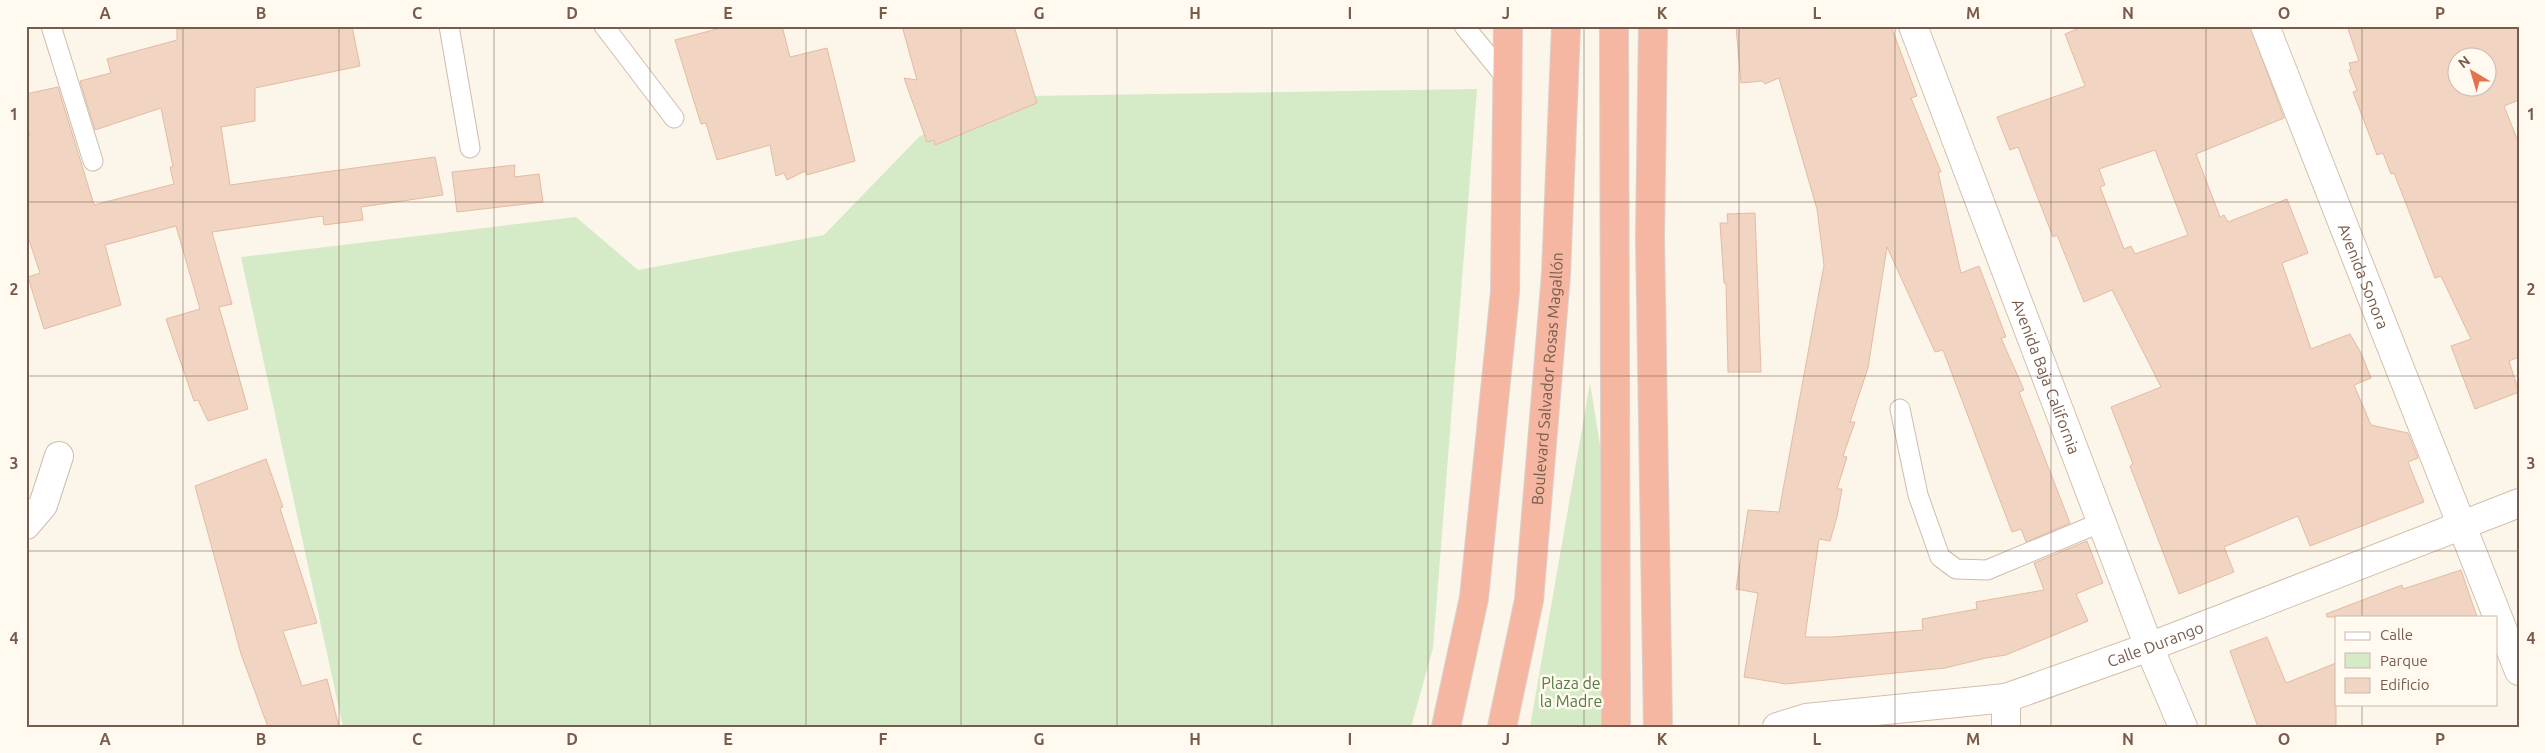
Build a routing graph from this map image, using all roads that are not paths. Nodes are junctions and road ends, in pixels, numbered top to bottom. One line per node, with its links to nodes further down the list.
1 (51, 26): 14 (lane)
2 (450, 26): 13 (lane)
3 (604, 26): 12 (lane)
4 (1464, 26): 11 (lane)
5 (1508, 26): 11 (highway)
6 (1566, 26): 27 (highway, Boulevard Salvador Rosas Magallón)
7 (1614, 26): 28 (highway)
8 (1653, 26): 29 (highway)
9 (1913, 26): 18 (main road, Avenida Baja California)
10 (2265, 26): 20 (main road, Avenida Sonora)
11 (1508, 80): 26 (highway)
12 (674, 118)
13 (470, 148)
14 (93, 160)
15 (1900, 409): 18 (lane)
16 (59, 456): 19 (main road)
17 (2519, 503): 20 (main road, Calle Durango)
18 (2102, 522): 23 (main road, Avenida Baja California)
19 (26, 526)
20 (2460, 526): 21 (main road); 23 (main road, Calle Durango)
21 (2497, 616)
22 (2498, 619): 24 (main road)
23 (2149, 646): 25 (main road, Calle Durango); 32 (main road, Avenida Baja California)
24 (2519, 671)
25 (2006, 698): 30 (main road, Calle Durango); 31 (main road)
26 (1446, 727)
27 (1502, 727)
28 (1616, 727)
29 (1658, 727)
30 (1777, 727)
31 (2006, 727)
32 (2182, 727)

